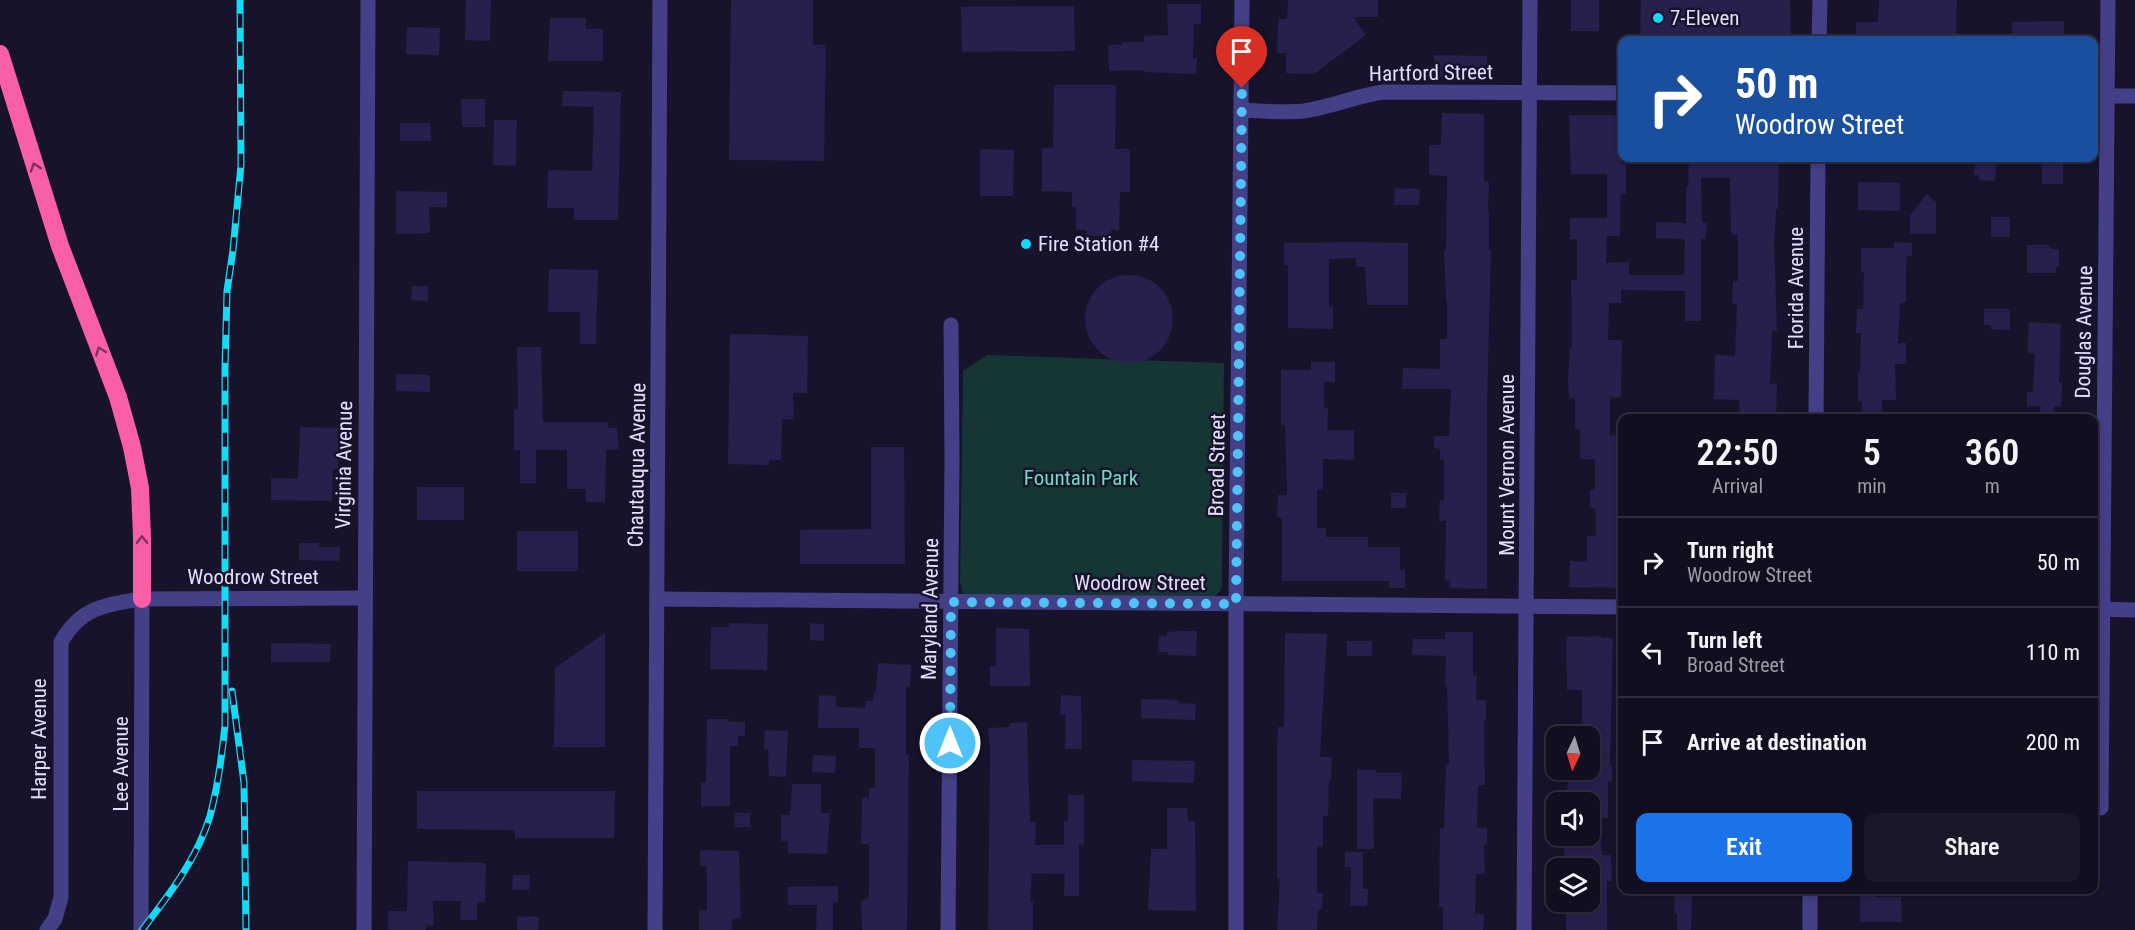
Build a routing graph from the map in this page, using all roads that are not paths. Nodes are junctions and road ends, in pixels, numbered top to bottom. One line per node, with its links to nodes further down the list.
1 (368, 0): 17 (street, Virginia Avenue)
2 (660, 0): 19 (street, Chautauqua Avenue)
3 (1242, 0): 13 (street, Broad Street)
4 (1530, 0): 9 (street, Mount Vernon Avenue)
5 (1820, 0): 7 (street)
6 (2108, 0): 11 (street, Douglas Avenue)
7 (1819, 36)
8 (0, 54): 18 (highway, one-way to 8)
9 (1530, 92): 10 (street, Hartford Street); 13 (street, Hartford Street); 22 (street, Mount Vernon Avenue)
10 (1618, 93)
11 (2100, 96): 12 (street); 24 (street, Douglas Avenue)
12 (2135, 96)
13 (1242, 110): 21 (street, Broad Street)
14 (1818, 162): 16 (street, Florida Avenue)
15 (951, 325): 20 (street, Maryland Avenue)
16 (1816, 414)
17 (364, 598): 18 (street, Woodrow Street); 30 (street, Virginia Avenue)
18 (142, 599): 28 (street, Harper Avenue); 29 (street, Lee Avenue)
19 (657, 599): 20 (street, Woodrow Street); 31 (street, Chautauqua Avenue)
20 (951, 602): 21 (street, Woodrow Street); 32 (street, Maryland Avenue)
21 (1236, 604): 22 (street, Woodrow Street); 33 (street, Broad Street)
22 (1527, 607): 23 (street, Woodrow Street); 34 (street, Mount Vernon Avenue)
23 (1618, 607)
24 (2098, 609): 25 (street); 26 (street, Douglas Avenue)
25 (2135, 610)
26 (2101, 808)
27 (1810, 894): 35 (street)
28 (47, 930)
29 (141, 930)
30 (364, 930)
31 (655, 930)
32 (948, 930)
33 (1236, 930)
34 (1524, 930)
35 (1810, 930)

